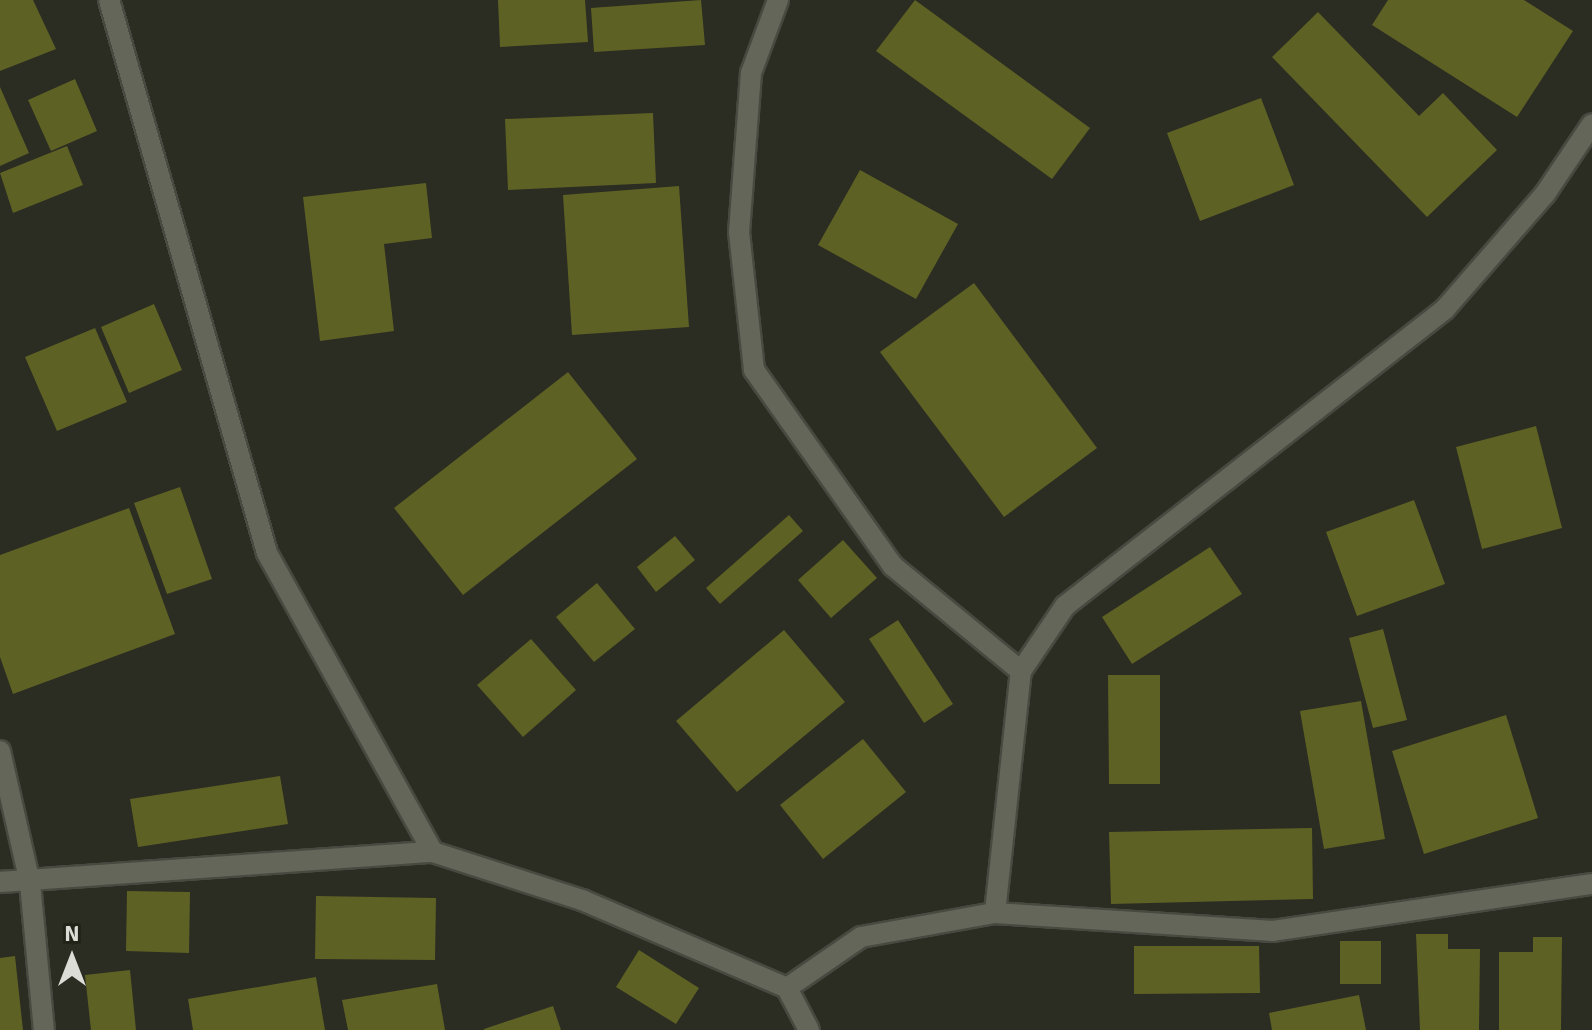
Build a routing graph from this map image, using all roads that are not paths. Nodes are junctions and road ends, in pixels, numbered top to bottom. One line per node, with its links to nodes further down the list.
1 (109, 0): 6 (street)
2 (778, 0): 4 (street)
3 (1592, 124): 4 (street)
4 (1021, 671): 10 (street)
5 (0, 751): 8 (street)
6 (433, 852): 8 (street); 11 (street)
7 (0, 882): 8 (street)
8 (30, 883): 12 (street)
9 (1592, 884): 10 (street)
10 (995, 913): 11 (street)
11 (787, 988): 13 (street)
12 (44, 1030)
13 (809, 1030)

